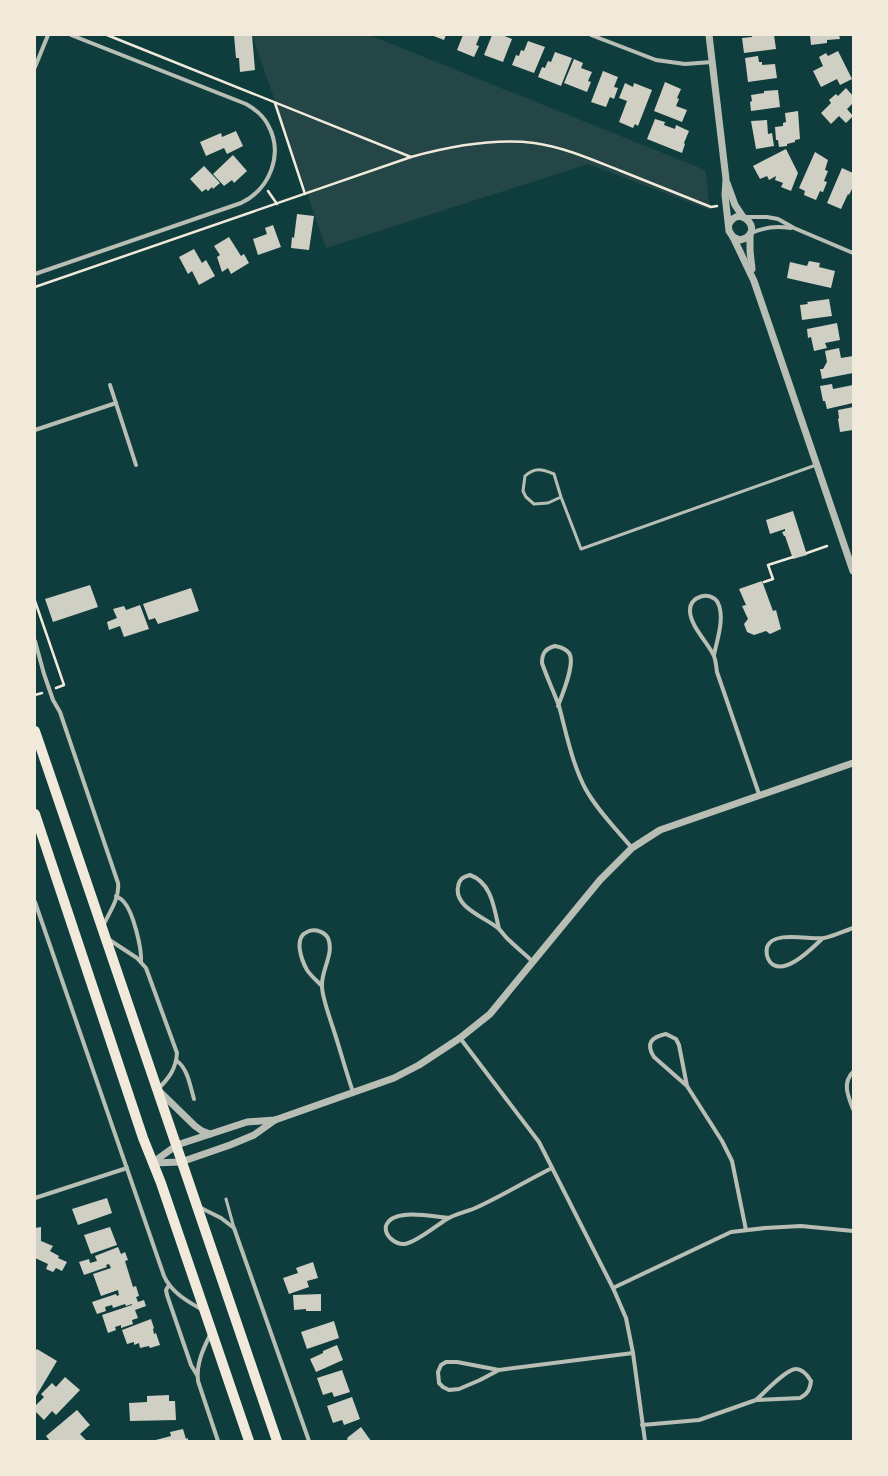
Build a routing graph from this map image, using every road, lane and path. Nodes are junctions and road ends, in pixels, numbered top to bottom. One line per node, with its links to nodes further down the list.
1 (48, 35): 7 (street)
2 (71, 35): 11 (street)
3 (107, 35): 8 (path)
4 (591, 35): 6 (street)
5 (708, 35): 6 (street)
6 (712, 62): 10 (street)
7 (35, 67)
8 (275, 102): 9 (path); 12 (path)
9 (411, 157): 12 (path); 14 (path)
10 (726, 179): 14 (street); 15 (street)
11 (264, 185): 13 (path); 21 (street)
12 (305, 194): 13 (path)
13 (276, 204): 23 (path)
14 (726, 206): 16 (street)
15 (744, 217): 16 (street); 17 (street); 18 (street)
16 (729, 224): 19 (street)
17 (794, 228): 18 (street); 20 (street)
18 (750, 234): 19 (street); 22 (street)
19 (733, 237): 22 (street)
20 (853, 253)
21 (35, 274)
22 (754, 281): 27 (street)
23 (35, 287)
24 (110, 385): 25 (street)
25 (116, 403): 26 (street); 28 (street)
26 (35, 430)
27 (817, 464): 29 (lane); 33 (street)
28 (136, 465)
29 (561, 497): 29 (lane)
30 (827, 546): 31 (path)
31 (807, 553)
32 (793, 558): 34 (path)
33 (853, 571)
34 (764, 582)
35 (35, 601): 38 (path)
36 (35, 641): 45 (street)
37 (714, 655): 37 (street); 42 (street)
38 (64, 685)
39 (558, 706): 39 (street); 44 (street)
40 (35, 731): 47 (main road)
41 (853, 763): 42 (street)
42 (759, 794): 44 (street)
43 (35, 814): 67 (main road)
44 (632, 848): 53 (street)
45 (116, 896): 47 (street); 52 (street)
46 (35, 902): 68 (street)
47 (102, 926): 50 (main road)
48 (853, 928): 51 (street)
49 (499, 929): 49 (street); 53 (street)
50 (106, 938): 52 (street); 59 (main road)
51 (823, 938): 51 (street)
52 (141, 962): 56 (street)
53 (533, 962): 55 (street)
54 (322, 986): 54 (street); 60 (street)
55 (460, 1038): 60 (street); 69 (street)
56 (177, 1061): 59 (street); 61 (street)
57 (853, 1072): 62 (street)
58 (687, 1086): 58 (street); 75 (street)
59 (157, 1090): 64 (street); 65 (main road)
60 (353, 1092): 63 (street)
61 (194, 1098)
62 (853, 1109)
63 (275, 1120): 64 (street); 66 (street)
64 (210, 1134): 65 (street)
65 (177, 1145): 66 (main road); 67 (street)
66 (181, 1162): 67 (street); 72 (main road)
67 (152, 1163): 79 (main road)
68 (127, 1168): 70 (street); 77 (street)
69 (552, 1168): 73 (street); 78 (street)
70 (35, 1198)
71 (226, 1199): 74 (lane)
72 (197, 1206): 74 (street); 88 (main road)
73 (449, 1218): 73 (street)
74 (234, 1228): 89 (street)
75 (746, 1230): 76 (street); 78 (street)
76 (853, 1231)
77 (169, 1285): 79 (street); 83 (street)
78 (613, 1288): 81 (street)
79 (205, 1312): 80 (main road)
80 (211, 1332): 83 (street); 87 (main road)
81 (633, 1353): 82 (street); 85 (street)
82 (499, 1370): 82 (street)
83 (197, 1375): 86 (street)
84 (756, 1400): 84 (street); 85 (street)
85 (642, 1425): 90 (street)
86 (218, 1441)
87 (249, 1441)
88 (277, 1441)
89 (309, 1441)
90 (645, 1441)

